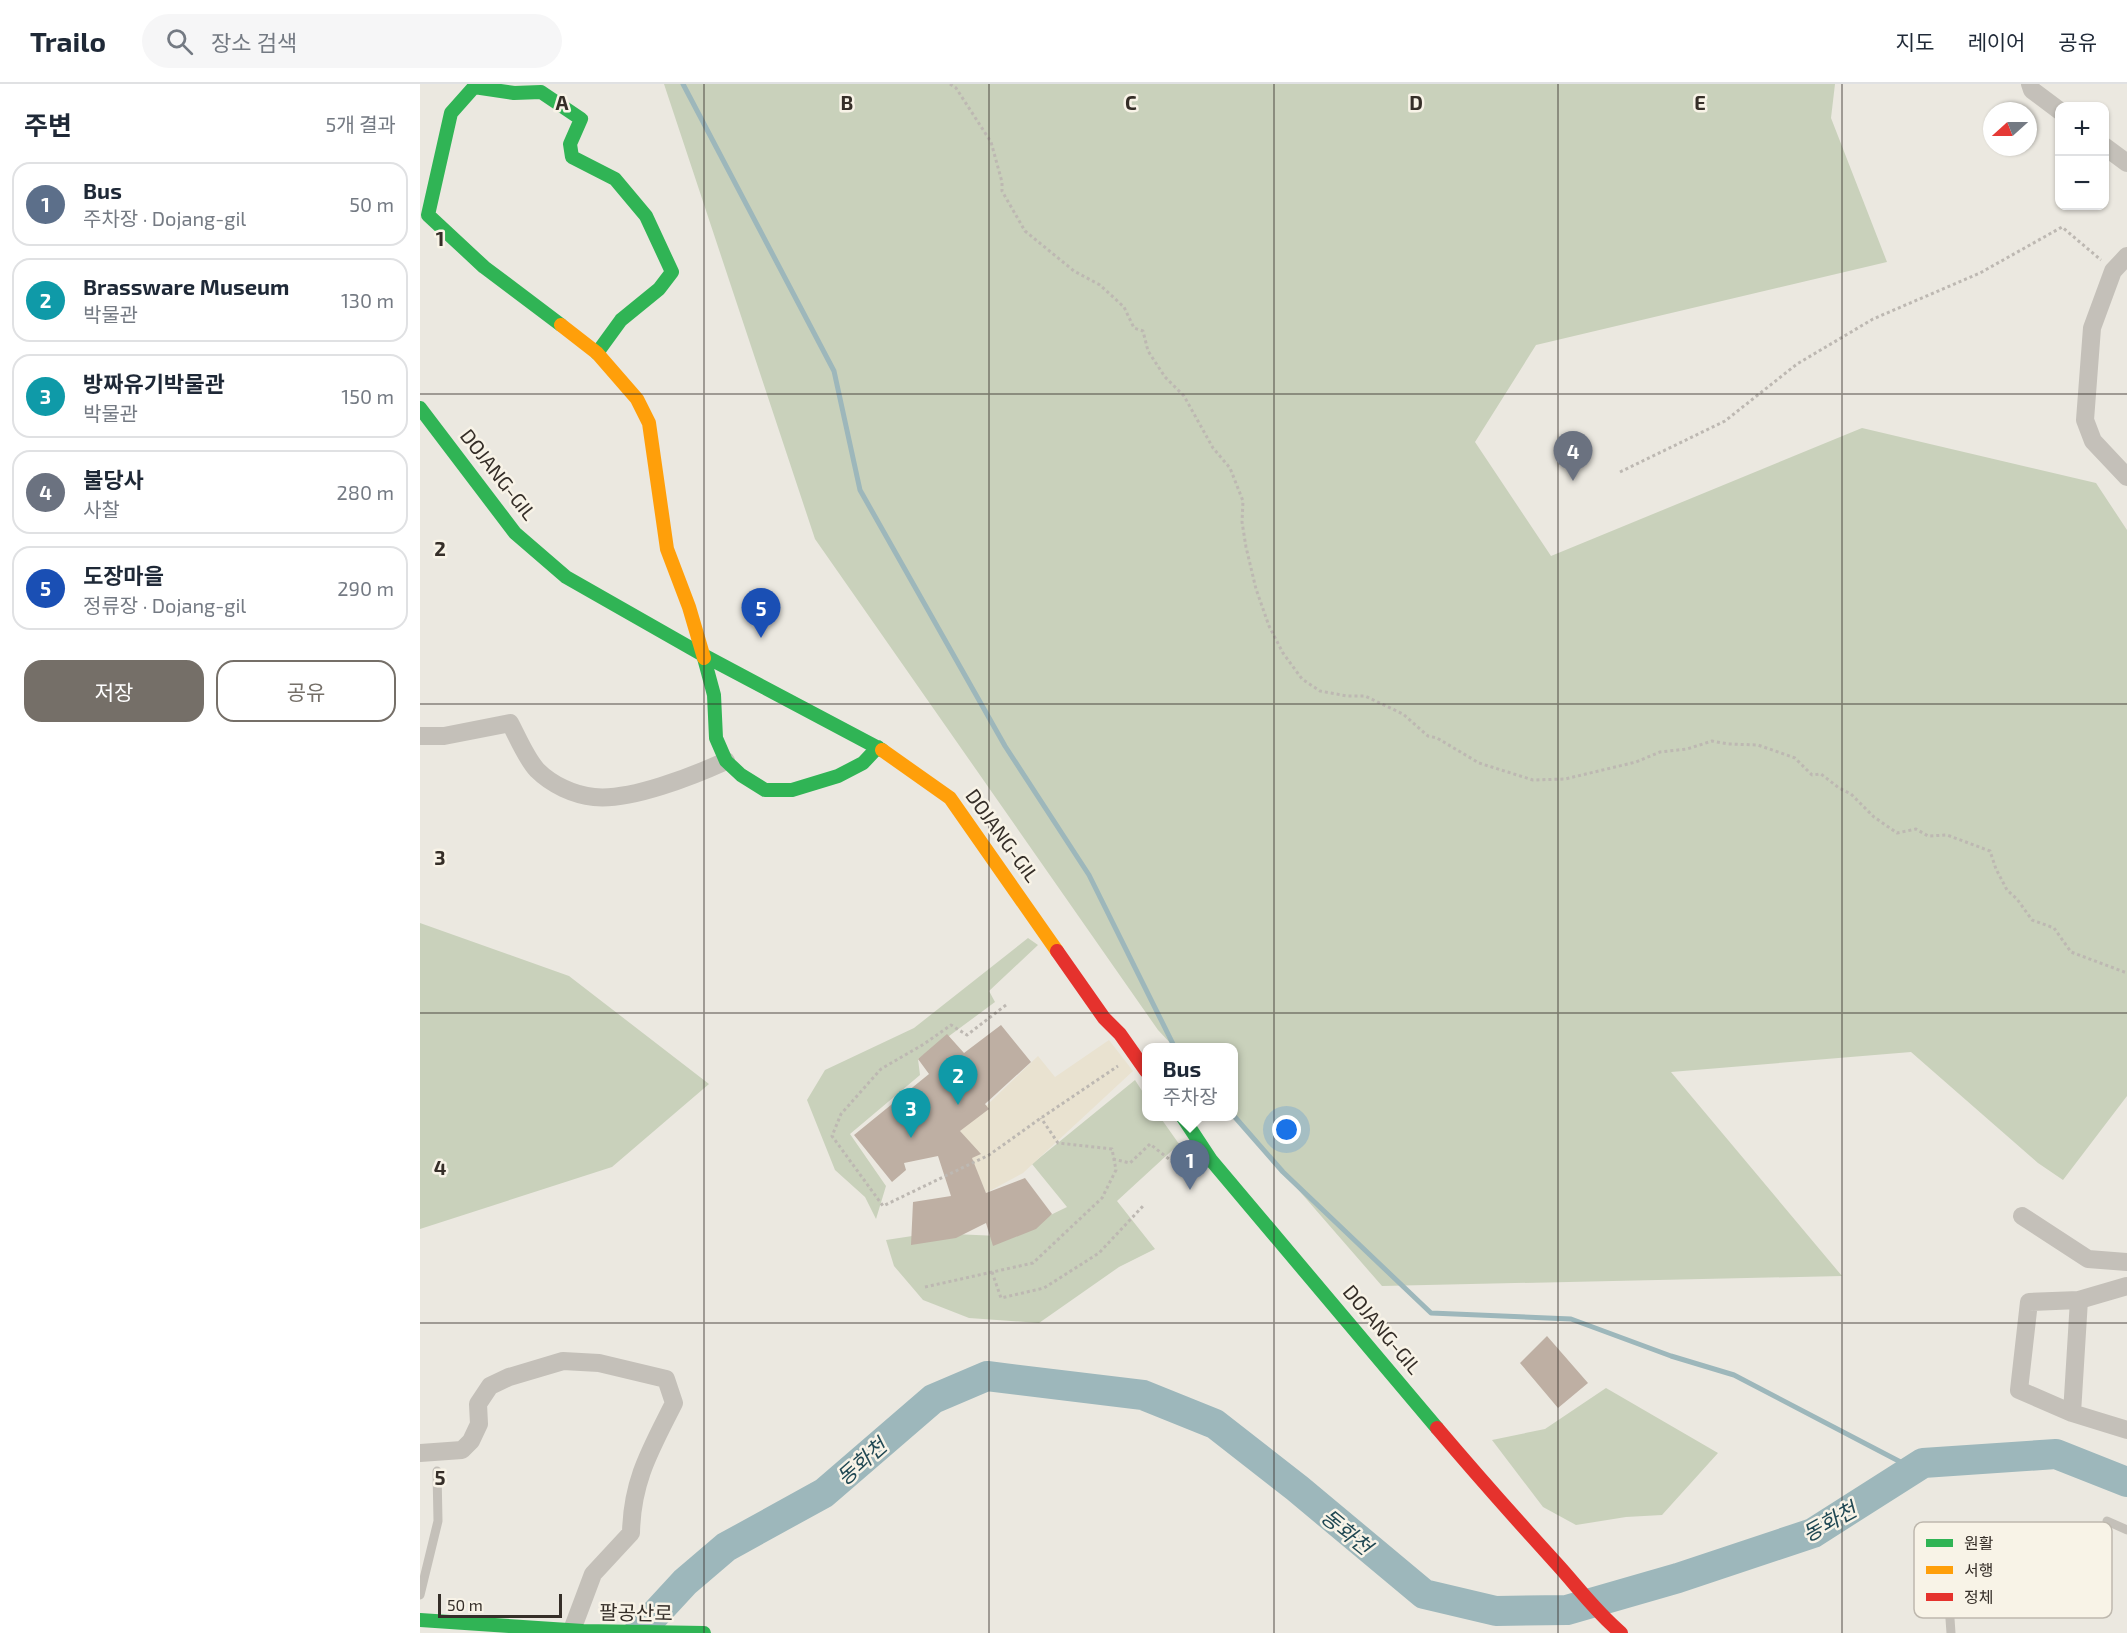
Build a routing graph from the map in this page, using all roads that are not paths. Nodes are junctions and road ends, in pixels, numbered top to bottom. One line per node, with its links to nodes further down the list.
1 (2030, 84): 3 (street)
2 (466, 88): 6 (street); 8 (street)
3 (2055, 107)
4 (2109, 150): 5 (street)
5 (2127, 163)
6 (424, 216): 8 (street)
7 (2127, 256): 10 (street)
8 (597, 353): 11 (street)
9 (420, 408): 11 (street, DOJANG-GIL)
10 (2127, 477)
11 (703, 655): 13 (street, DOJANG-GIL); 14 (street)
12 (420, 736): 14 (street)
13 (878, 747): 14 (street); 15 (street, DOJANG-GIL)
14 (726, 761)
15 (1142, 1066)
16 (1186, 1121): 28 (street, DOJANG-GIL)
17 (2022, 1216): 18 (street)
18 (2127, 1262)
19 (2127, 1286): 20 (street)
20 (2079, 1300): 21 (street); 21 (street)
21 (2072, 1413): 22 (street)
22 (2127, 1430)
23 (420, 1453): 31 (street)
24 (437, 1471): 27 (lane)
25 (2112, 1523): 26 (lane)
26 (2127, 1530)
27 (420, 1595)
28 (1598, 1613): 34 (street); 35 (street, DOJANG-GIL)
29 (1950, 1618): 36 (lane)
30 (420, 1620): 31 (street, 팔공산로)
31 (578, 1630): 32 (street, 팔공산로)
32 (690, 1632): 33 (street, 팔공산로)
33 (704, 1633)
34 (1602, 1633)
35 (1621, 1633)
36 (1951, 1633)

